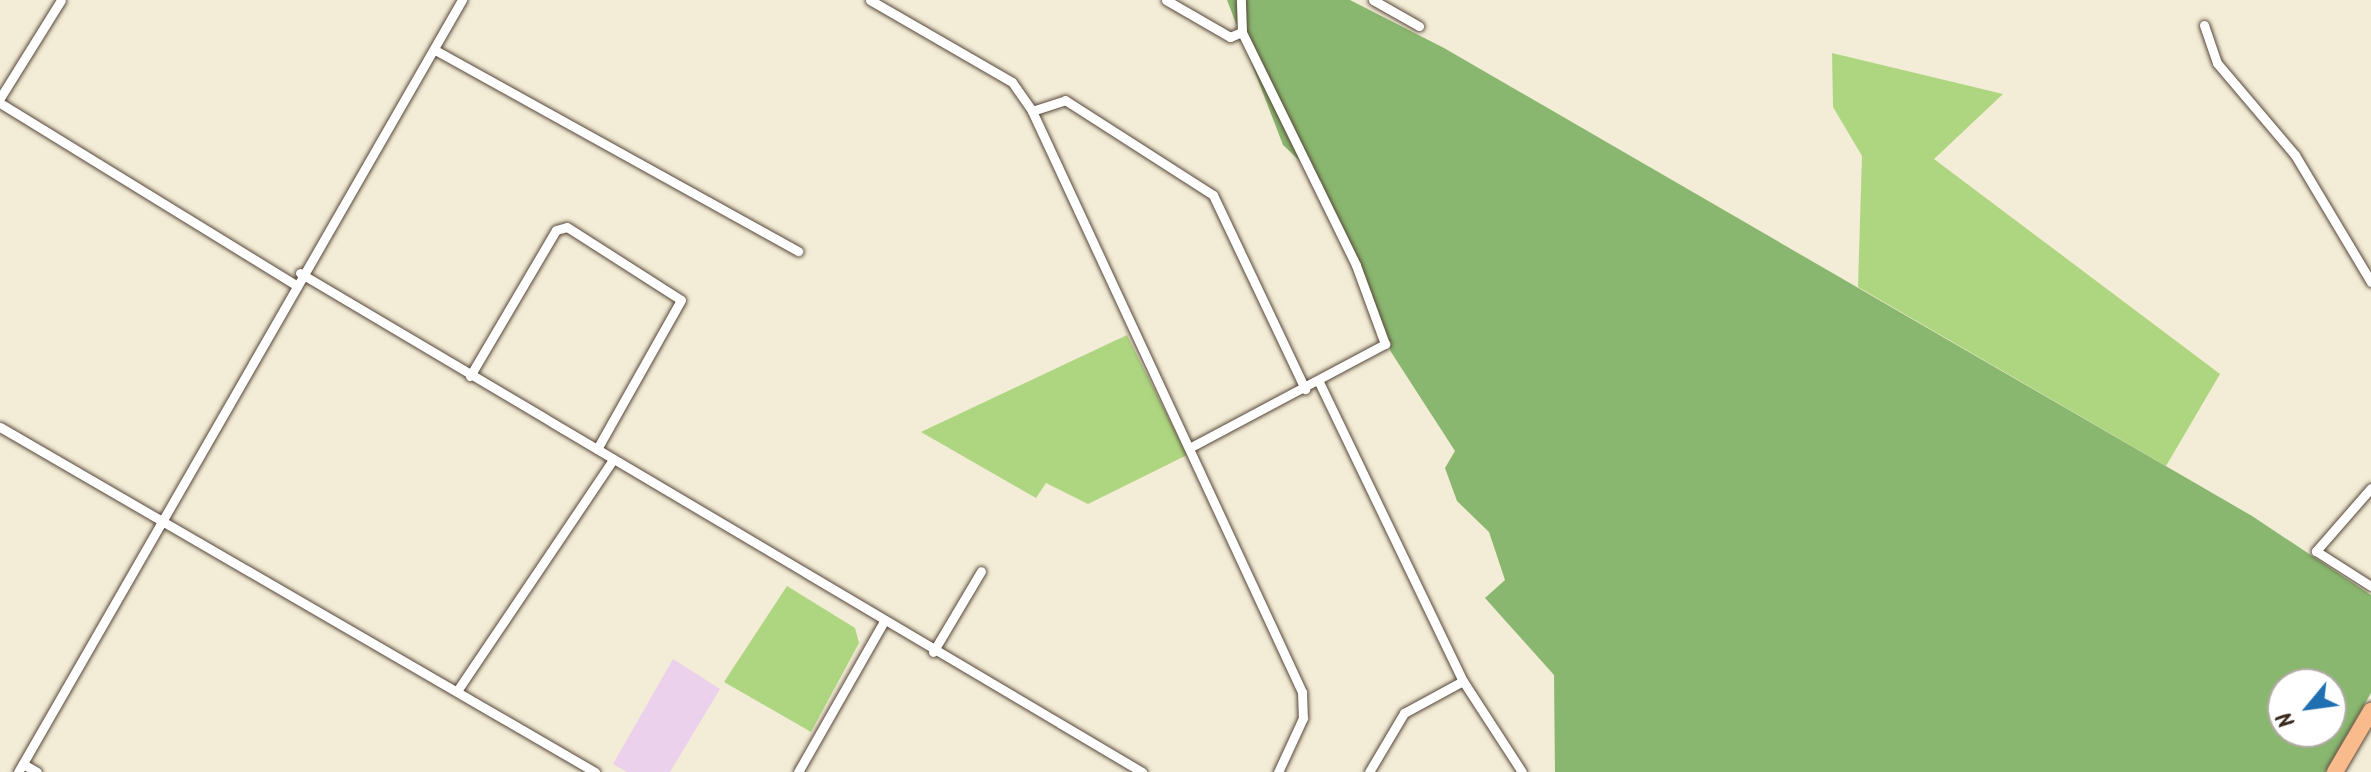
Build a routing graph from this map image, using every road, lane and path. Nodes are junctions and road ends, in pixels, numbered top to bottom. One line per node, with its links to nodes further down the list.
1 (61, 0): 12 (street)
2 (462, 0): 11 (street)
3 (870, 0): 7 (street)
4 (1166, 0): 10 (street)
5 (1241, 0): 10 (street)
6 (1373, 0): 9 (street)
7 (887, 4): 13 (street)
8 (2204, 25): 16 (street)
9 (1419, 26)
10 (1242, 32): 19 (street)
11 (437, 51): 14 (street); 15 (street)
12 (0, 100): 17 (street)
13 (1032, 111): 20 (street); 22 (street)
14 (798, 251)
15 (300, 273): 17 (street); 18 (street)
16 (2371, 282)
17 (294, 284): 26 (street)
18 (470, 376): 23 (street); 23 (street)
19 (1319, 382): 20 (street); 31 (street)
20 (1305, 389): 22 (street)
21 (0, 427): 26 (street)
22 (1191, 447): 40 (street)
23 (597, 449): 24 (street)
24 (612, 461): 29 (street); 32 (street)
25 (2371, 488): 28 (street)
26 (160, 520): 32 (street); 35 (street)
27 (981, 571): 30 (street)
28 (2371, 586)
29 (883, 623): 30 (street); 38 (street)
30 (933, 652): 39 (street)
31 (1463, 681): 41 (street); 42 (street)
32 (457, 691): 37 (street)
33 (2371, 711): 34 (highway)
34 (2366, 731): 43 (highway)
35 (21, 768): 36 (street)
36 (37, 772)
37 (595, 772)
38 (798, 772)
39 (1142, 772)
40 (1278, 772)
41 (1369, 772)
42 (1522, 772)
43 (2335, 772)

